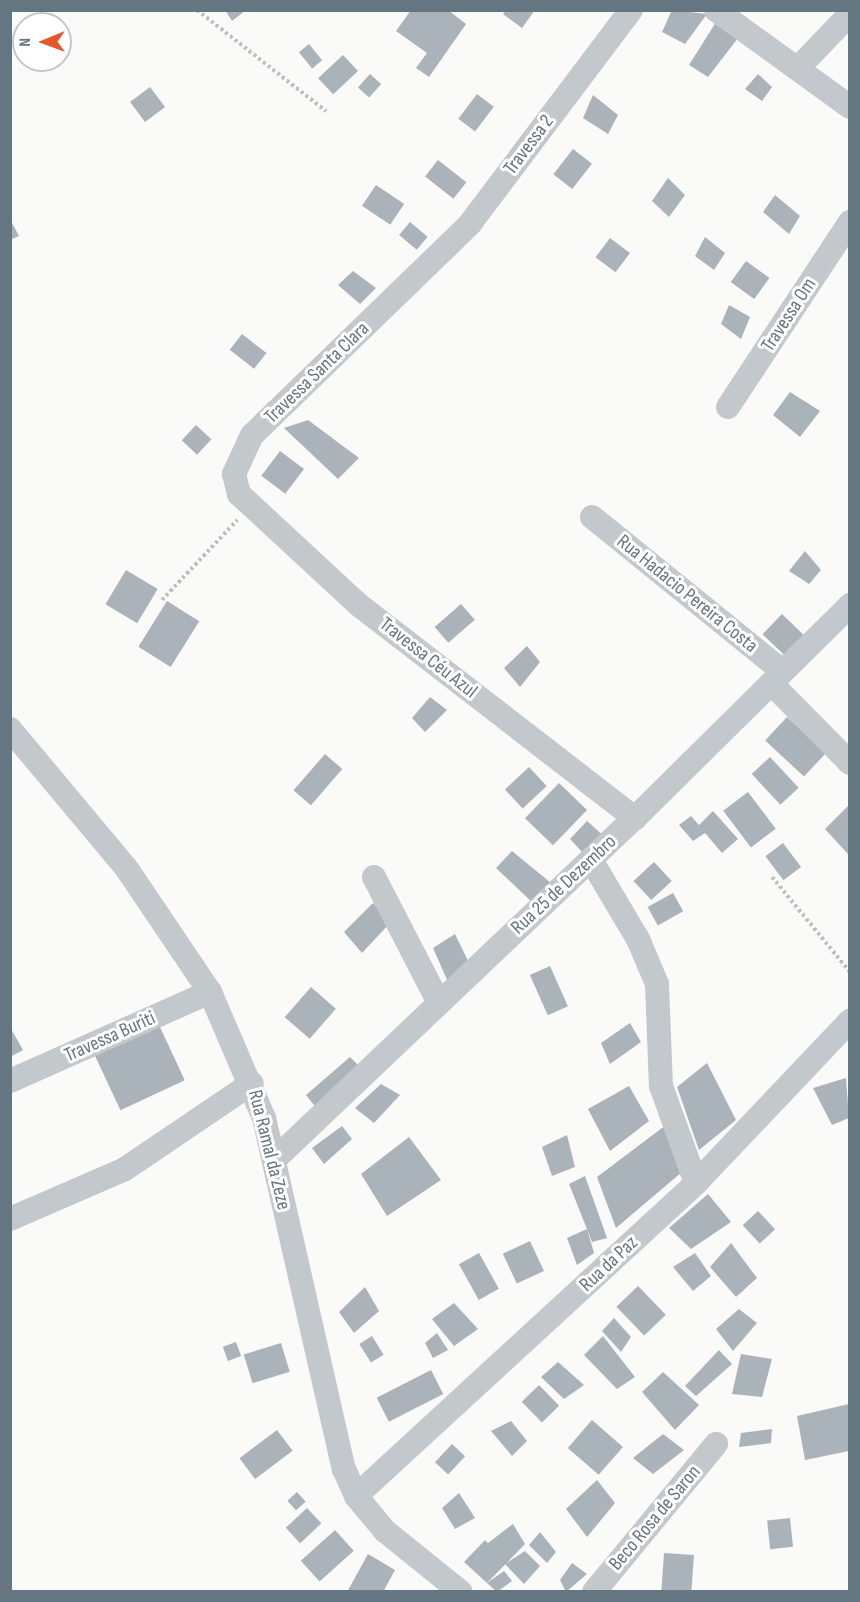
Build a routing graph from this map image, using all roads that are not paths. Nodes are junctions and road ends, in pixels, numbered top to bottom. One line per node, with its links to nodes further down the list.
1 (631, 10): 7 (street, Travessa 2)
2 (716, 10): 4 (street)
3 (849, 14): 4 (street)
4 (799, 67): 5 (street)
5 (849, 107)
6 (849, 222): 8 (street, Travessa Om)
7 (420, 274): 9 (street, Travessa Santa Clara)
8 (728, 407)
9 (234, 484): 15 (street, Travessa Céu Azul)
10 (592, 517): 12 (street, Rua Hadacio Pereira Costa)
11 (849, 605): 12 (street, Rua 25 de Dezembro)
12 (777, 678): 14 (street, Rua Hadacio Pereira Costa); 15 (street, Rua 25 de Dezembro)
13 (10, 729): 18 (street, Rua Ramal da Zeze)
14 (849, 763)
15 (635, 818): 16 (street, Rua 25 de Dezembro)
16 (591, 860): 19 (street, Rua 25 de Dezembro); 24 (street)
17 (374, 877): 19 (street)
18 (210, 992): 21 (street, Travessa Buriti); 22 (street, Rua Ramal da Zeze)
19 (439, 1003): 23 (street, Rua 25 de Dezembro)
20 (849, 1021): 24 (street, Rua da Paz)
21 (10, 1081)
22 (252, 1083): 23 (street, Rua Ramal da Zeze); 25 (street)
23 (274, 1160): 27 (street, Rua Ramal da Zeze)
24 (696, 1183): 27 (street, Rua da Paz)
25 (10, 1219)
26 (716, 1444): 29 (street, Beco Rosa de Saron)
27 (356, 1496): 28 (street, Rua Ramal da Zeze)
28 (461, 1592)
29 (594, 1592)

